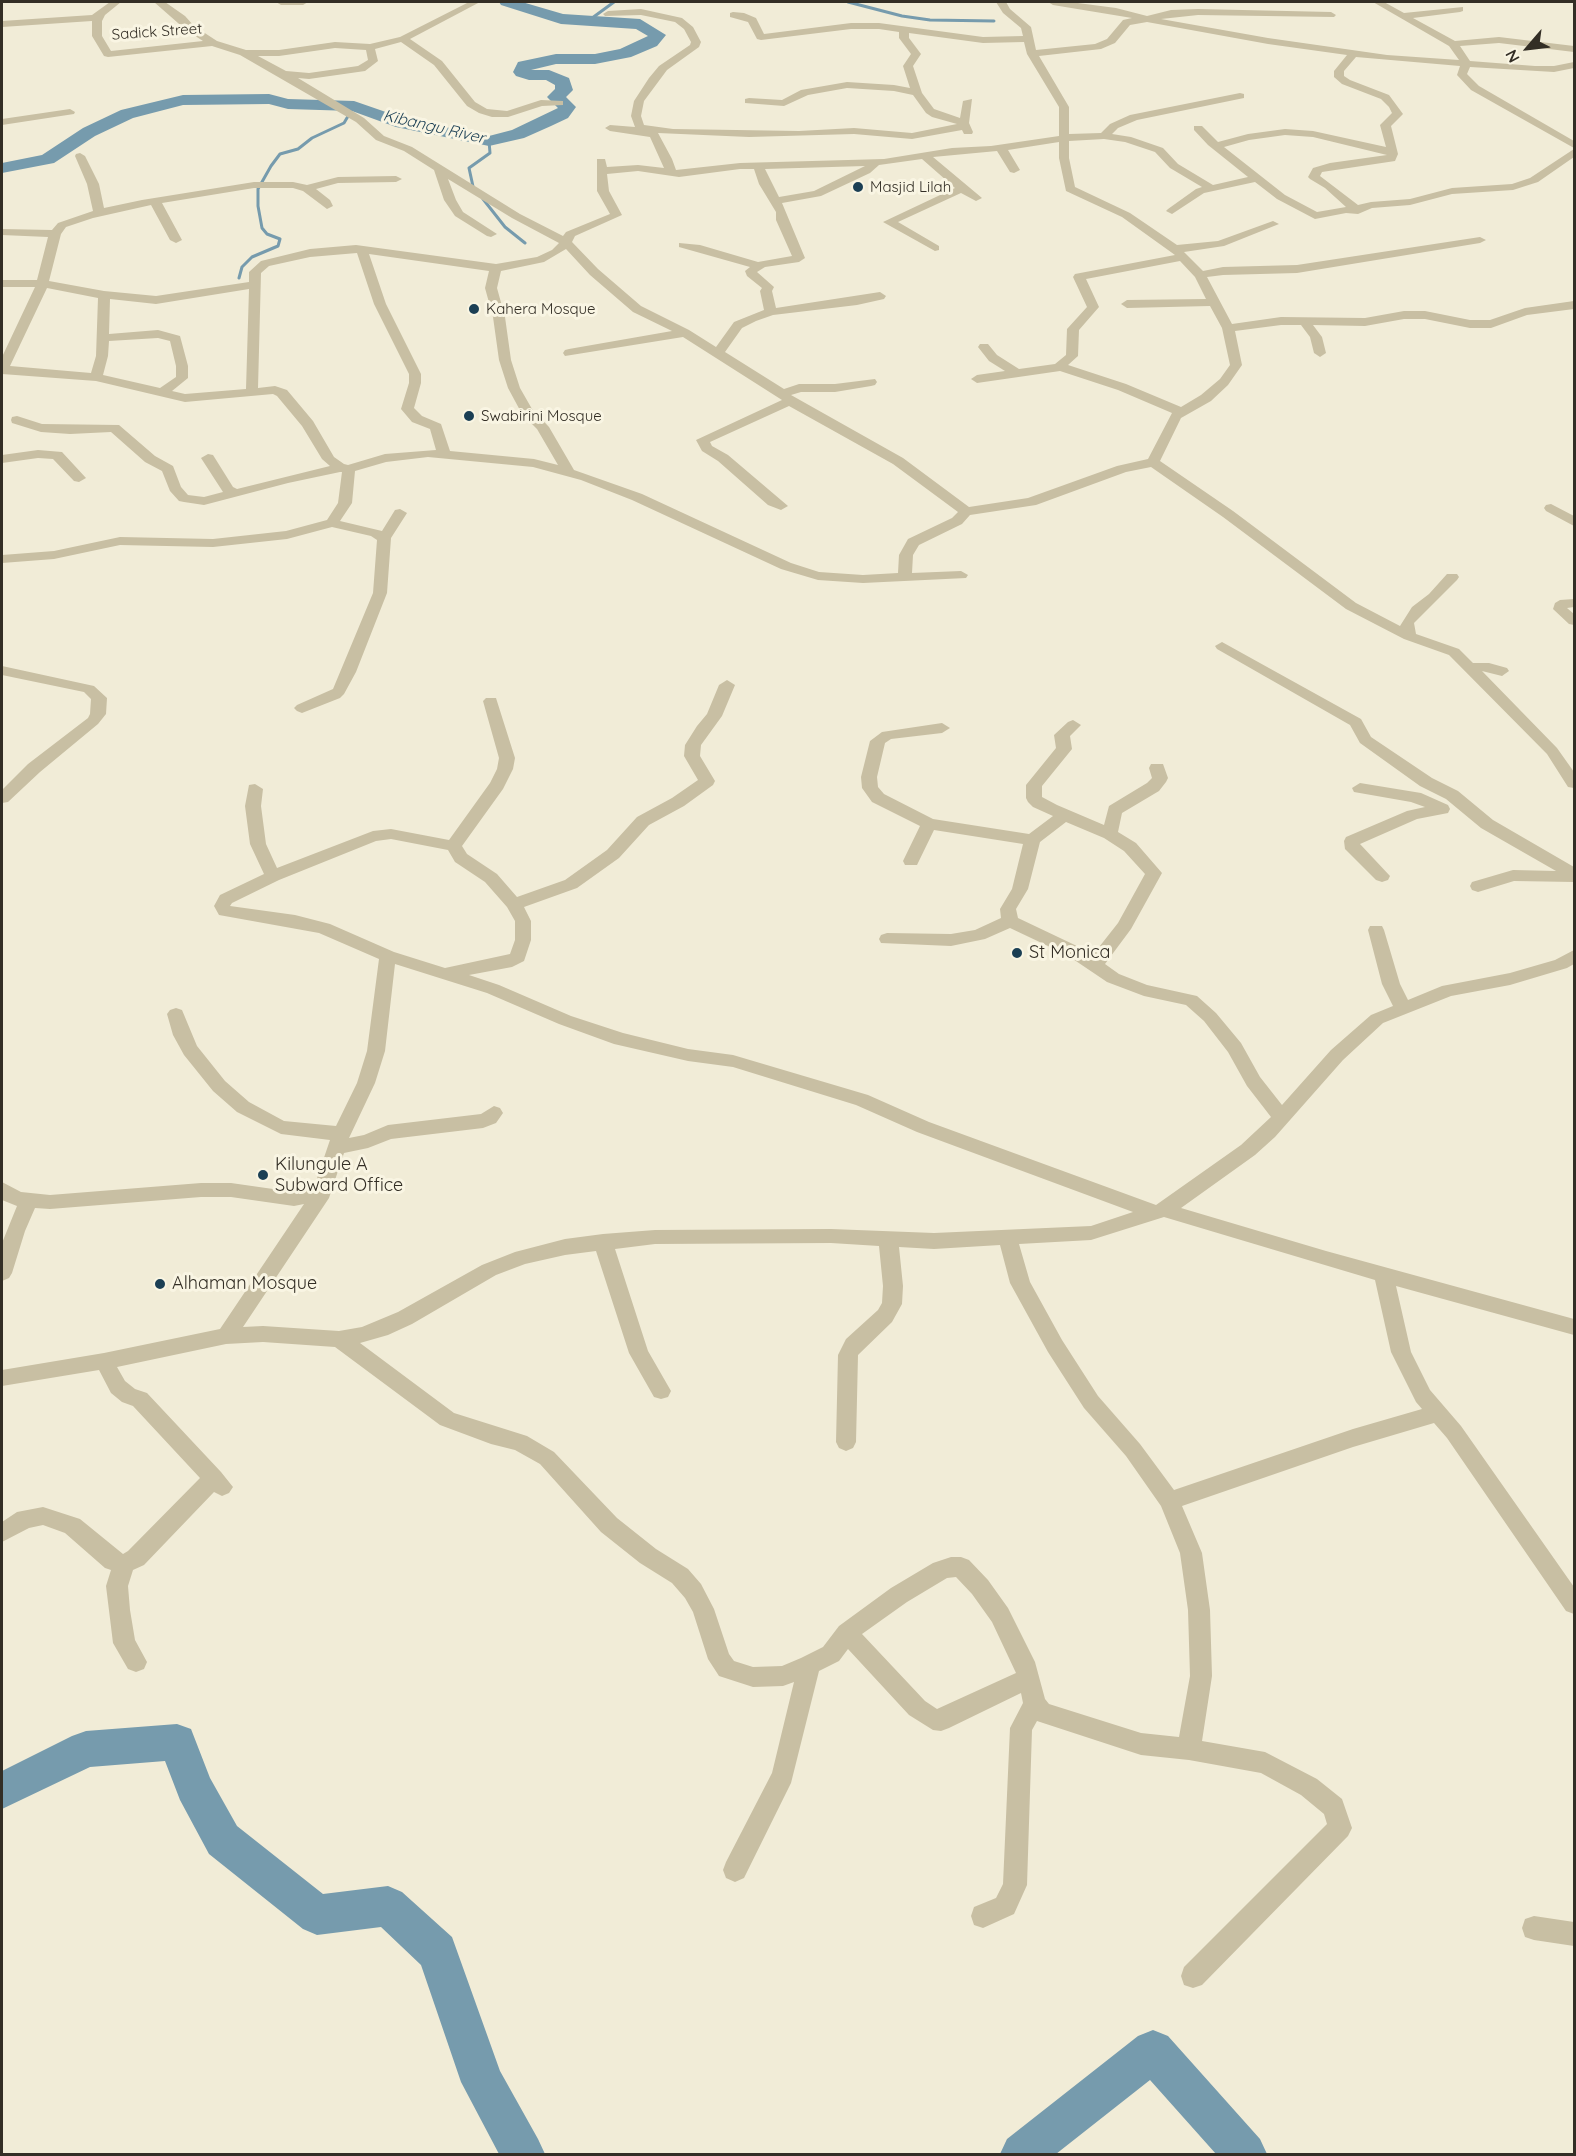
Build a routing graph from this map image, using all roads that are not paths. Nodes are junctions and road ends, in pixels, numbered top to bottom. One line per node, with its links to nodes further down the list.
1 (116, 2): 14 (street)
2 (159, 2): 20 (street)
3 (281, 2): 4 (street)
4 (303, 2)
5 (475, 2): 18 (street)
6 (1001, 2): 19 (street)
7 (1053, 2): 15 (street)
8 (1378, 2): 13 (street)
9 (1460, 9): 13 (street)
10 (608, 14): 40 (street)
11 (733, 15): 17 (street)
12 (1331, 15): 15 (street)
13 (1402, 16): 21 (street)
14 (95, 18): 16 (street); 20 (street, Sadick Street)
15 (1147, 19): 25 (street); 26 (street)
16 (2, 24)
17 (904, 32): 19 (street); 30 (street)
18 (403, 39): 22 (street); 34 (street)
19 (1027, 39): 26 (street)
20 (213, 43): 24 (street)
21 (1453, 44): 23 (street); 27 (street)
22 (370, 47): 24 (street); 29 (street)
23 (1575, 49)
24 (244, 53): 29 (street)
25 (1354, 53): 27 (street); 47 (street)
26 (1032, 54): 42 (street)
27 (1466, 63): 28 (street); 43 (street)
28 (1575, 65)
29 (282, 73): 52 (street)
30 (917, 93): 32 (street); 37 (street)
31 (1240, 96): 41 (street)
32 (749, 101)
33 (968, 101): 37 (street)
34 (559, 103)
35 (70, 112): 36 (street)
36 (2, 122)
37 (964, 124): 40 (street); 45 (street)
38 (610, 128): 40 (street)
39 (1198, 128): 44 (street)
40 (644, 130): 54 (street)
41 (1104, 136): 42 (street); 58 (street)
42 (1064, 138): 45 (street); 79 (street)
43 (1575, 145)
44 (1216, 146): 47 (street); 55 (street)
45 (996, 148): 49 (street); 53 (street)
46 (1575, 152): 67 (street)
47 (1393, 154): 67 (street)
48 (80, 156): 68 (street)
49 (925, 156): 50 (street); 60 (street)
50 (876, 162): 51 (street); 64 (street)
51 (759, 166): 54 (street); 64 (street)
52 (439, 168): 72 (street); 75 (street)
53 (1014, 170)
54 (670, 174): 75 (street)
55 (1257, 178): 57 (street); 61 (street)
56 (396, 179): 59 (street)
57 (1229, 183): 58 (street); 61 (street)
58 (1209, 187): 66 (street)
59 (307, 188): 63 (street); 65 (street)
60 (962, 189): 62 (street); 77 (street)
61 (1281, 197): 67 (street)
62 (976, 198)
63 (155, 201): 68 (street); 73 (street)
64 (776, 201): 80 (street)
65 (327, 206)
66 (1172, 211)
67 (1358, 211)
68 (99, 213): 71 (street)
69 (1273, 224): 79 (street)
70 (2, 232): 71 (street)
71 (55, 234): 84 (street)
72 (491, 234)
73 (176, 240)
74 (1480, 240): 82 (street)
75 (566, 242): 81 (street); 94 (street)
76 (682, 245): 80 (street)
77 (934, 248)
78 (362, 250): 81 (street); 85 (street); 111 (street)
79 (1179, 253): 82 (street); 100 (street)
80 (757, 266): 91 (street)
81 (496, 268): 116 (street)
82 (1200, 275): 88 (street)
83 (2, 283): 84 (street)
84 (43, 285): 86 (street); 101 (street)
85 (256, 285): 86 (street); 106 (street)
86 (104, 295): 95 (street)
87 (880, 296): 91 (street)
88 (1216, 302): 89 (street); 93 (street)
89 (1127, 304)
90 (1575, 305): 92 (street)
91 (771, 312): 98 (street)
92 (1305, 322): 93 (street); 99 (street)
93 (1228, 328): 109 (street)
94 (685, 333): 97 (street); 98 (street)
95 (102, 338): 103 (street); 107 (street)
96 (984, 347): 102 (street)
97 (569, 353)
98 (718, 353): 108 (street)
99 (1320, 353)
100 (1061, 367): 102 (street); 109 (street)
101 (2, 370): 103 (street)
102 (1015, 372): 104 (street)
103 (96, 376): 107 (street)
104 (977, 379)
105 (871, 382): 108 (street)
106 (252, 391): 107 (street); 115 (street)
107 (162, 393)
108 (787, 397): 119 (street); 121 (street)
109 (1181, 412): 114 (street)
110 (17, 420): 118 (street)
111 (444, 454): 115 (street); 116 (street)
112 (208, 458): 118 (street)
113 (2, 459): 117 (street)
114 (1153, 462): 121 (street); 132 (street)
115 (344, 469): 118 (street); 124 (street)
116 (569, 472): 129 (street)
117 (79, 478)
118 (236, 493)
119 (781, 506)
120 (1551, 507): 123 (street)
121 (966, 512): 129 (street)
122 (400, 513): 125 (street)
123 (1575, 522)
124 (332, 523): 125 (street); 126 (street)
125 (384, 538): 139 (street)
126 (2, 559)
127 (961, 575): 129 (street)
128 (1452, 577): 132 (street)
129 (905, 578)
130 (1575, 603): 131 (street)
131 (1575, 621)
132 (1409, 636): 134 (street)
133 (1221, 646): 150 (street)
134 (1469, 667): 136 (street); 143 (street)
135 (2, 671): 146 (street)
136 (1502, 671)
137 (726, 685): 159 (street)
138 (491, 701): 153 (street)
139 (302, 708)
140 (1073, 725): 148 (street)
141 (942, 728): 149 (street)
142 (1157, 768): 151 (street)
143 (1575, 783)
144 (1360, 788): 147 (street)
145 (255, 789): 155 (street)
146 (2, 798)
147 (1442, 809): 150 (street); 156 (street)
148 (1066, 814): 151 (street); 152 (street)
149 (929, 824): 152 (street); 154 (street)
150 (1487, 824): 157 (street)
151 (1110, 834): 165 (street)
152 (1032, 840): 160 (street)
153 (454, 846): 155 (street); 159 (street)
154 (911, 861)
155 (273, 876): 163 (street)
156 (1382, 876)
157 (1575, 876): 158 (street)
158 (1478, 886)
159 (514, 904): 166 (street)
160 (1010, 921): 162 (street); 165 (street)
161 (1377, 930): 167 (street)
162 (887, 939)
163 (388, 956): 166 (street); 171 (street)
164 (1575, 956): 167 (street)
165 (1095, 964): 170 (street)
166 (444, 974): 175 (street)
167 (1403, 1008): 170 (street)
168 (176, 1014): 171 (street)
169 (494, 1113): 171 (street)
170 (1281, 1117): 175 (street)
171 (339, 1141): 173 (street)
172 (2, 1189): 174 (street)
173 (322, 1193): 174 (street); 182 (street)
174 (29, 1201): 179 (street)
175 (1160, 1212): 177 (street); 180 (street)
176 (888, 1238): 177 (street); 178 (street); 188 (street)
177 (1008, 1238): 189 (street)
178 (603, 1242): 183 (street); 186 (street)
179 (2, 1273)
180 (1383, 1274): 181 (street); 187 (street)
181 (1575, 1327)
182 (226, 1336): 183 (street); 184 (street)
183 (339, 1339): 195 (street)
184 (104, 1361): 185 (street); 191 (street)
185 (2, 1378)
186 (661, 1391)
187 (1438, 1413): 189 (street); 192 (street)
188 (846, 1442)
189 (1168, 1501): 198 (street)
190 (2, 1533): 191 (street)
191 (124, 1564): 194 (street)
192 (1575, 1604)
193 (847, 1633): 195 (street); 196 (street); 196 (street)
194 (136, 1662)
195 (809, 1665): 199 (street)
196 (1028, 1678): 197 (street)
197 (1035, 1704): 198 (street); 200 (street)
198 (1189, 1749): 203 (street)
199 (735, 1870)
200 (983, 1916)
201 (1534, 1928): 202 (street)
202 (1575, 1934)
203 (1193, 1976)

